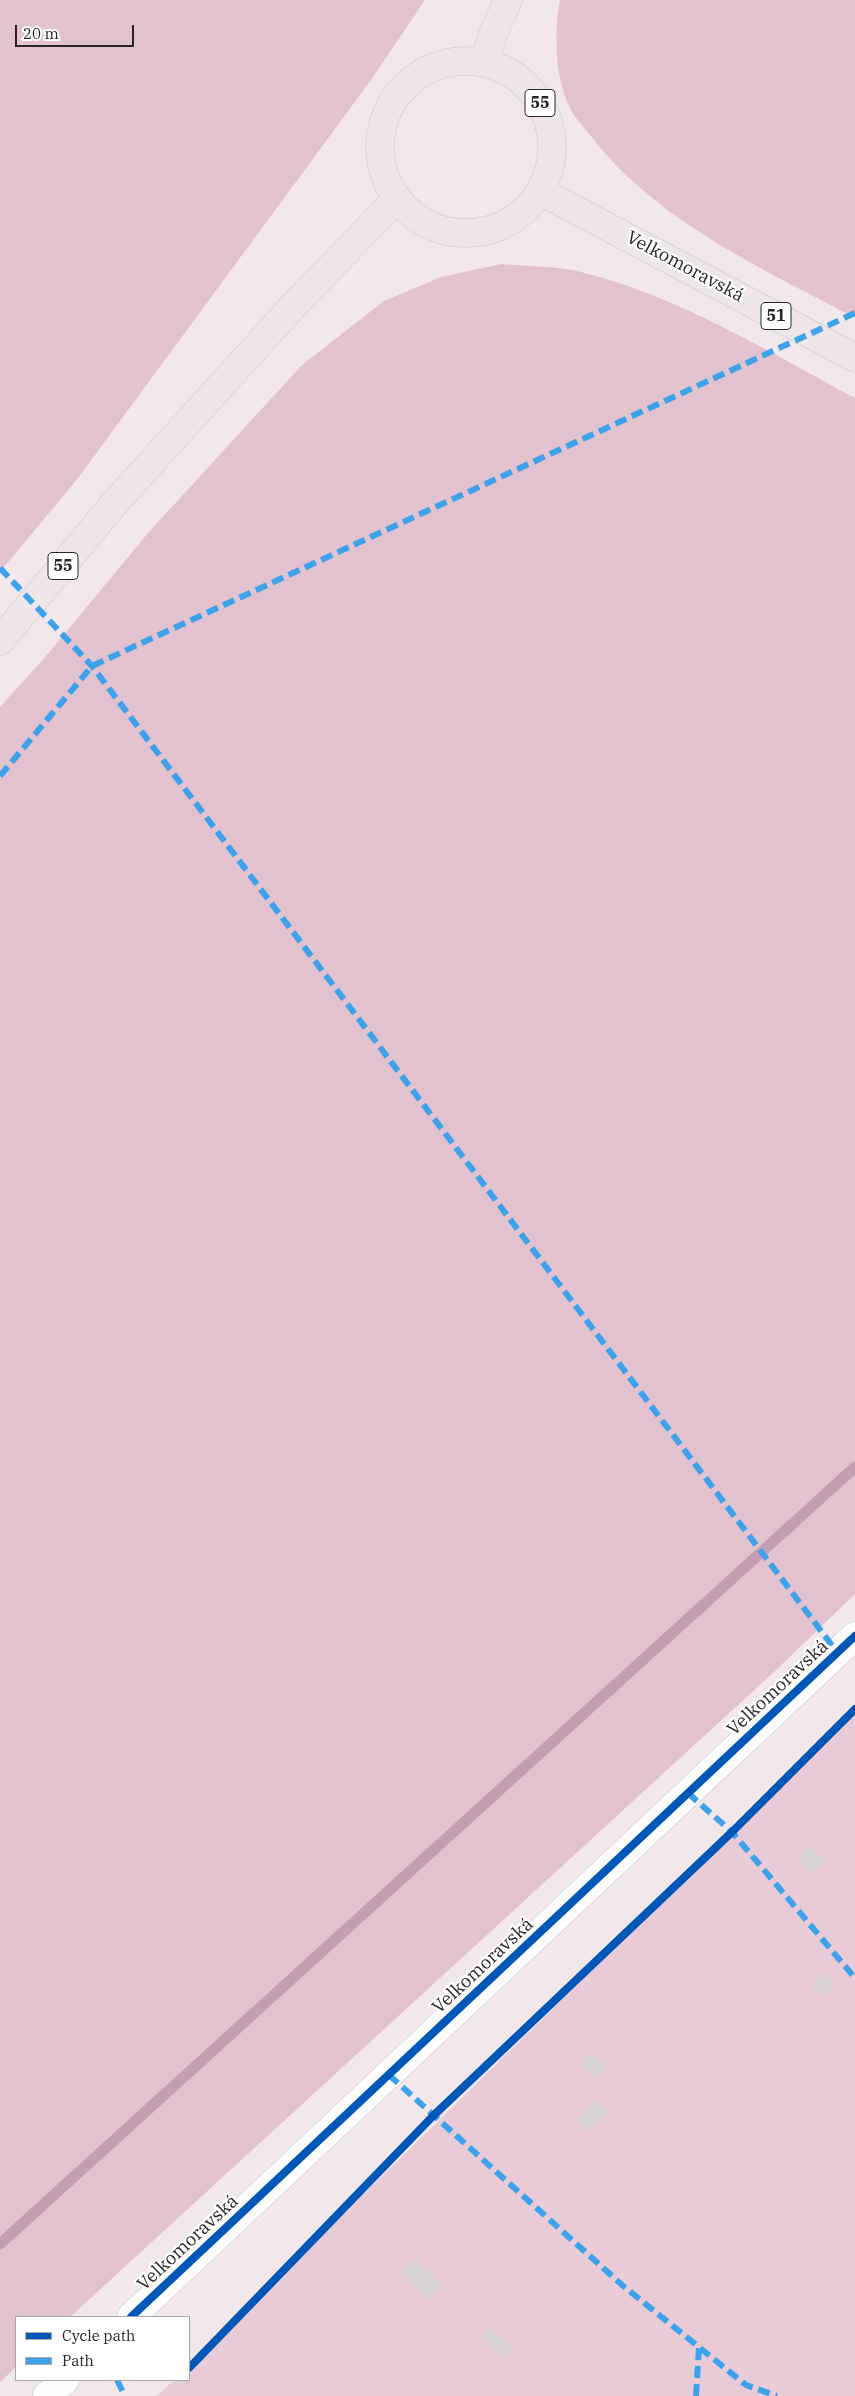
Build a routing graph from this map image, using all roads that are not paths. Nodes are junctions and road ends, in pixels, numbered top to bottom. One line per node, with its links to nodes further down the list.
1 (508, 0): 2 (main road)
2 (484, 63): 3 (main road, 55); 4 (main road, 55)
3 (540, 191): 4 (main road, 55); 5 (main road, Velkomoravská / 51)
4 (397, 199): 6 (main road, 55)
5 (855, 358)
6 (6, 634)
7 (855, 1636): 8 (street, Velkomoravská)
8 (132, 2316)
9 (64, 2381): 10 (street)
10 (47, 2396)

